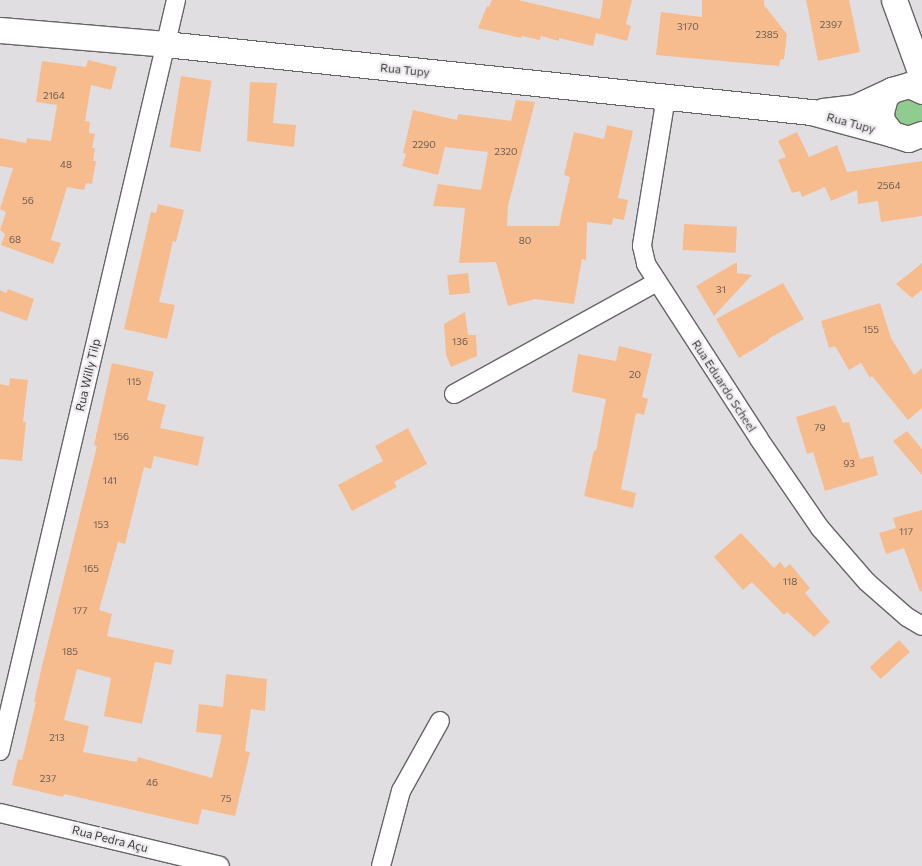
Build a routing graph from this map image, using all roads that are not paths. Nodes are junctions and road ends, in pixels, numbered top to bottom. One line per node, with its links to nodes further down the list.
1 (176, 0): 5 (street, Rua Willy Tilp)
2 (894, 0): 4 (main road)
3 (0, 30): 5 (main road, Rua Tupy)
4 (906, 35): 6 (main road); 7 (main road)
5 (165, 44): 9 (main road, Rua Tupy); 16 (street, Rua Willy Tilp)
6 (922, 77)
7 (892, 90): 8 (main road, Rua Tupy); 10 (main road, Rua Tupy); 11 (main road)
8 (922, 90)
9 (666, 97): 10 (main road, Rua Tupy); 12 (street, Rua Eduardo Scheel)
10 (810, 112): 11 (main road, Rua Tupy)
11 (911, 137)
12 (657, 282): 13 (street); 14 (street, Rua Eduardo Scheel)
13 (454, 394)
14 (922, 626)
15 (440, 721): 19 (street)
16 (0, 751)
17 (0, 813): 18 (street, Rua Pedra Açu)
18 (220, 866)
19 (380, 866)

